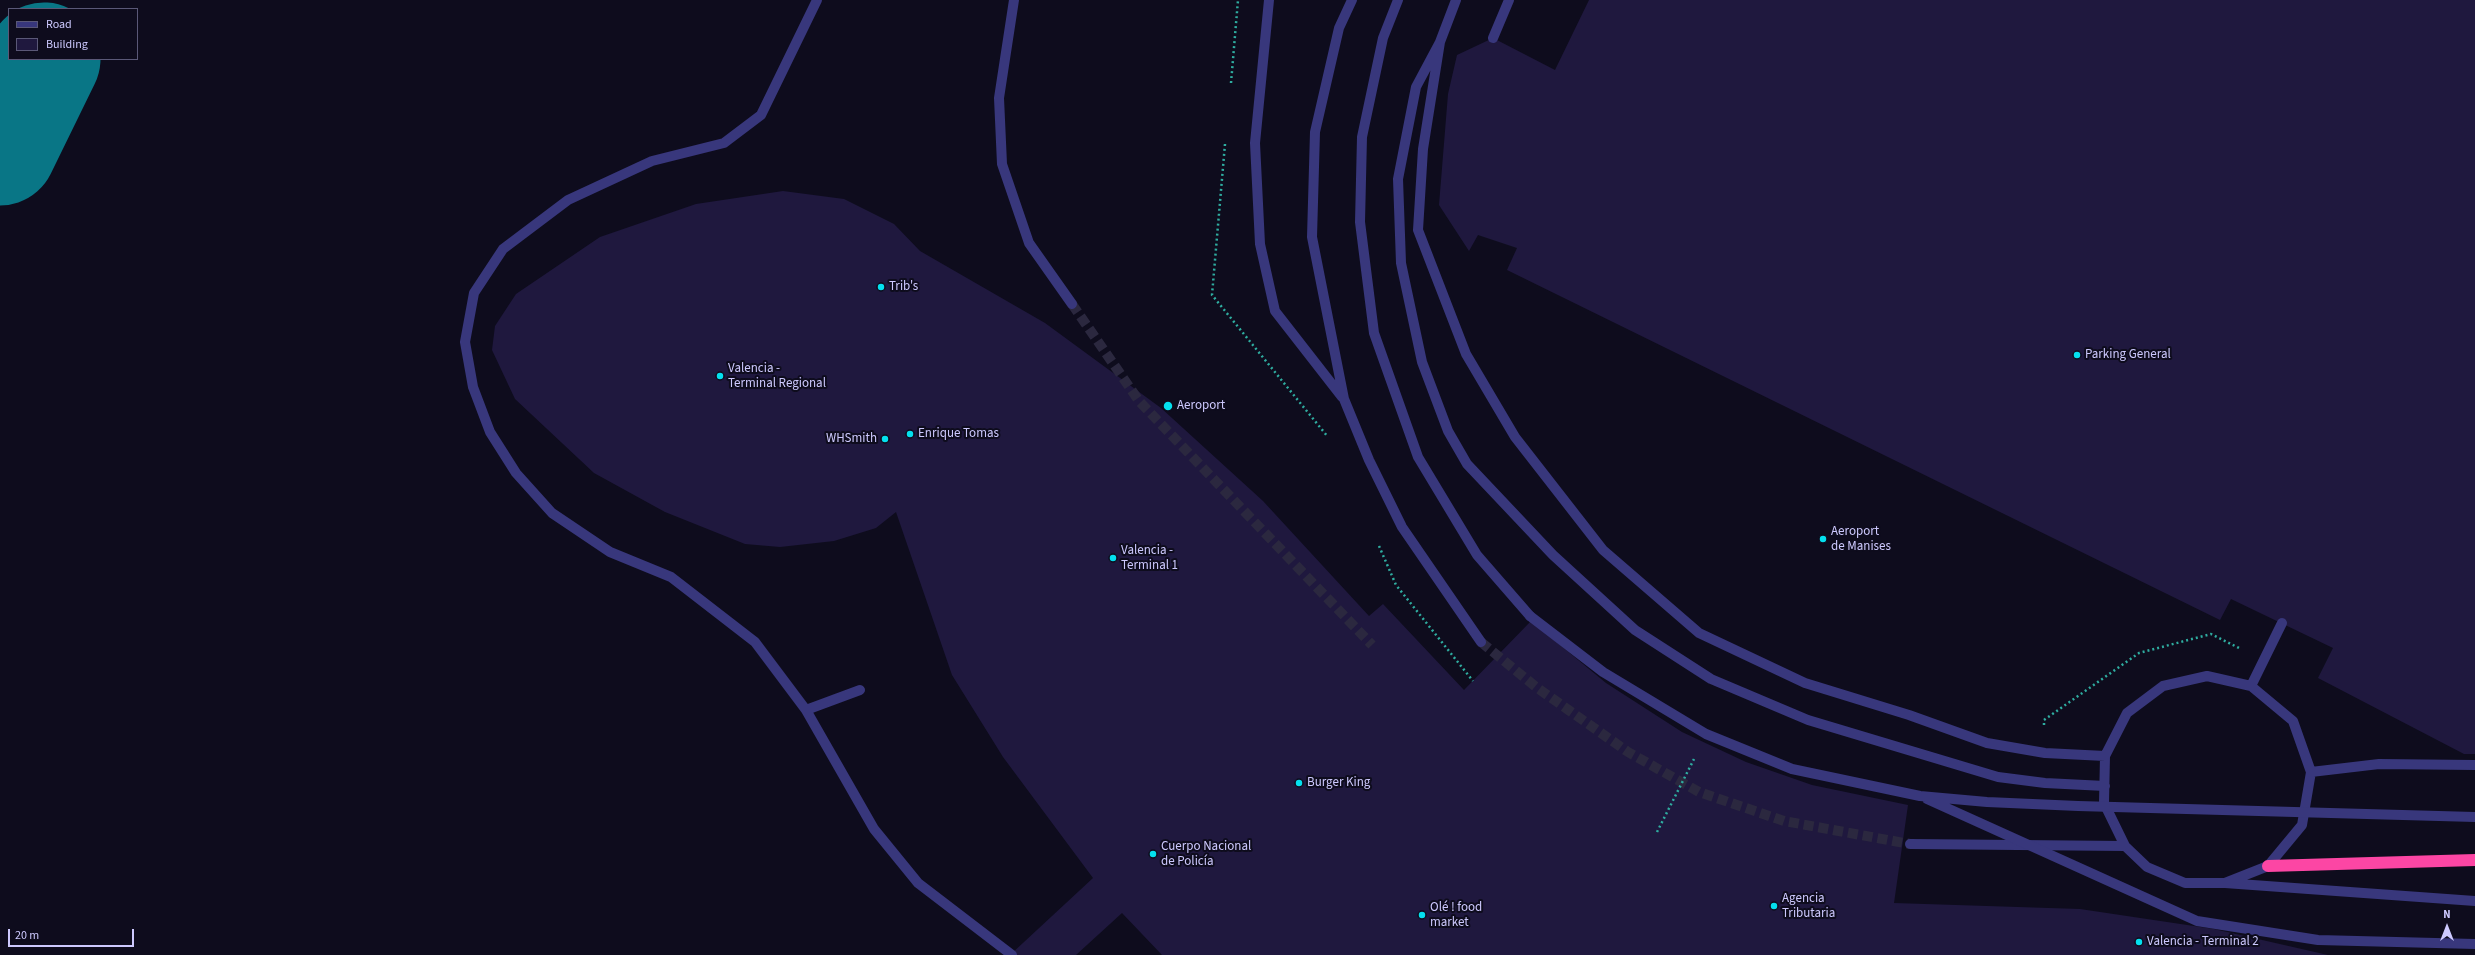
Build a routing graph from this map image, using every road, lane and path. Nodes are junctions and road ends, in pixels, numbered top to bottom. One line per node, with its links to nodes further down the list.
1 (817, 0): 16 (street)
2 (1014, 0): 10 (street)
3 (1269, 0): 11 (street)
4 (1352, 0): 11 (street)
5 (1398, 0): 17 (street, bridge)
6 (1456, 0): 9 (street)
7 (1509, 0): 8 (street)
8 (1493, 38)
9 (1440, 42): 18 (street); 21 (street)
10 (1072, 304)
11 (1344, 399): 13 (street)
12 (2282, 623): 14 (street)
13 (1481, 642)
14 (2251, 686): 18 (street); 20 (street)
15 (860, 690): 16 (street)
16 (806, 710): 32 (street)
17 (1706, 734): 22 (street, bridge); 24 (path, bridge)
18 (2105, 756): 21 (street)
19 (2475, 765): 20 (street)
20 (2312, 772): 28 (street)
21 (2105, 786): 26 (street)
22 (1920, 796): 23 (street, bridge); 31 (street, bridge)
23 (2475, 816)
24 (1657, 832)
25 (1910, 844): 26 (street)
26 (2125, 846): 29 (street)
27 (2475, 860): 28 (highway)
28 (2268, 866): 29 (street)
29 (2225, 883): 30 (street)
30 (2475, 901)
31 (2475, 944)
32 (1012, 955)

